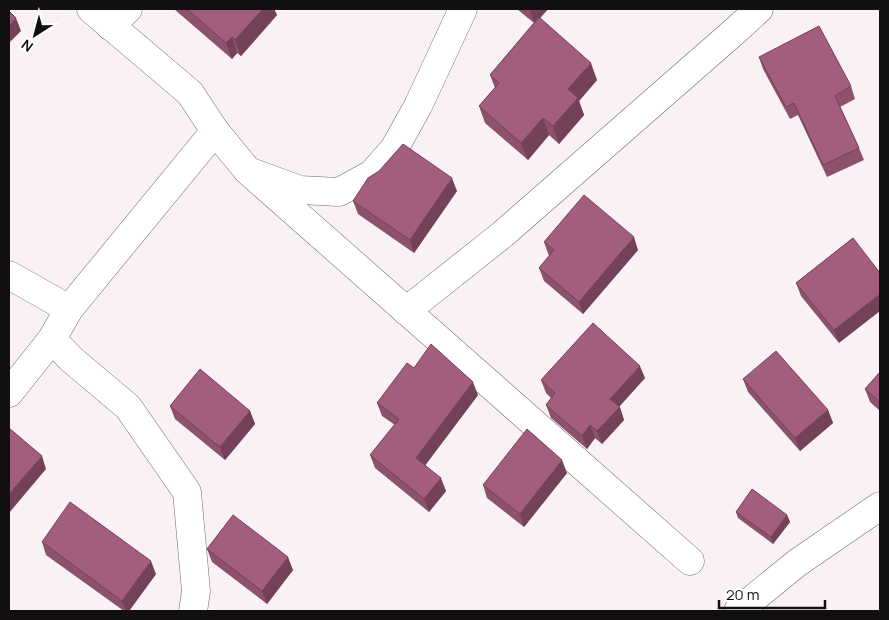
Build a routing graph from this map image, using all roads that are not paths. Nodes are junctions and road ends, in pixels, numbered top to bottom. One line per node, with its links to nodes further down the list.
1 (463, 9): 5 (street)
2 (759, 9): 8 (street)
3 (109, 14): 4 (street)
4 (215, 131): 5 (street); 7 (street)
5 (248, 170): 8 (street)
6 (9, 275): 7 (street)
7 (69, 309): 9 (street)
8 (406, 311): 12 (street)
9 (52, 338): 10 (street); 13 (street)
10 (9, 393)
11 (880, 506): 14 (street)
12 (690, 561)
13 (193, 611)
14 (738, 611)

